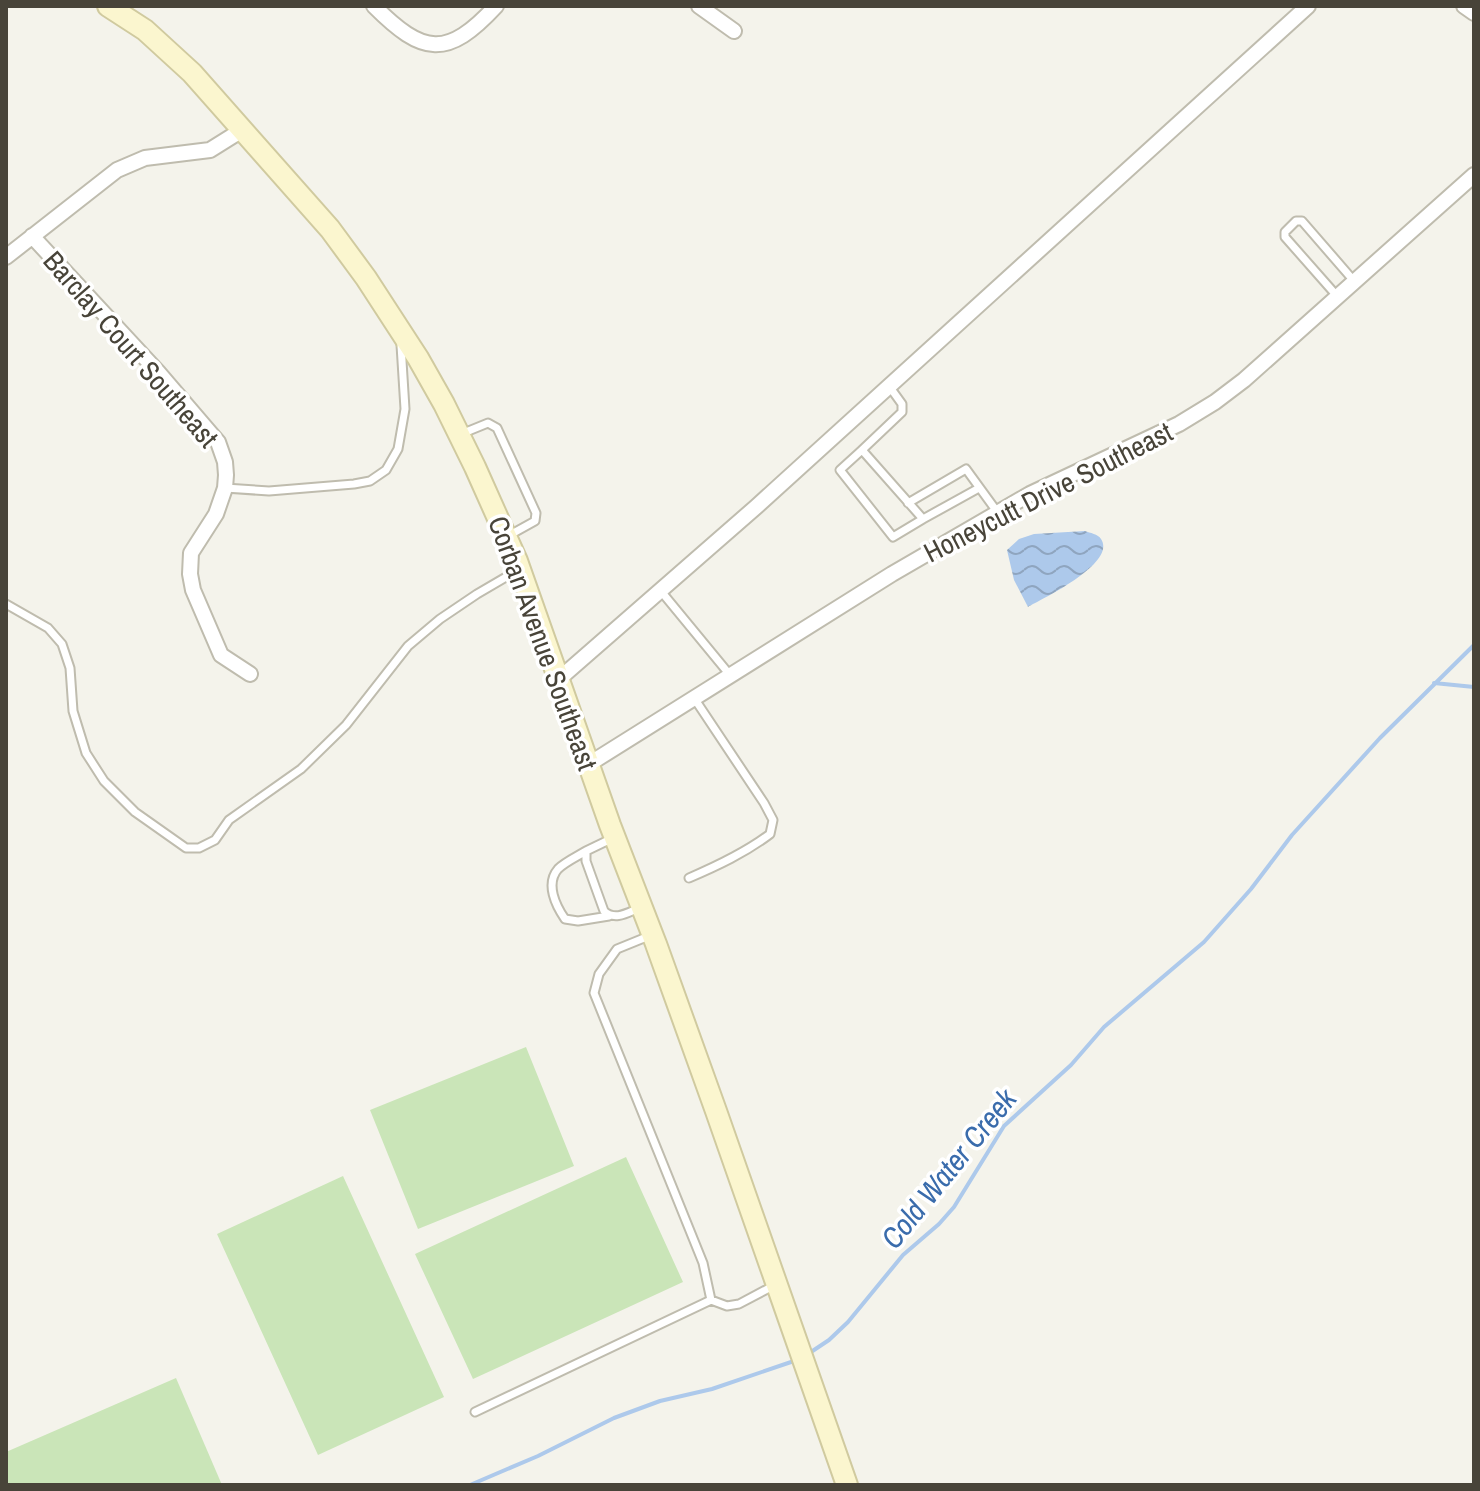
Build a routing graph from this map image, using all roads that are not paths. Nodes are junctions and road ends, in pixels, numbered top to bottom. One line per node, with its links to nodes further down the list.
1 (108, 6): 9 (main road, Corban Avenue Southeast)
2 (374, 6): 3 (street)
3 (496, 6)
4 (699, 6): 8 (street)
5 (1308, 6): 16 (street)
6 (1464, 6): 7 (street)
7 (1474, 13)
8 (734, 31)
9 (242, 130): 11 (street); 15 (main road, Corban Avenue Southeast)
10 (1474, 175): 13 (street, Honeycutt Drive Southeast)
11 (32, 236): 12 (street); 19 (street, Barclay Court Southeast)
12 (6, 257)
13 (1354, 281): 14 (street, Honeycutt Drive Southeast); 14 (lane)
14 (1337, 296): 22 (street, Honeycutt Drive Southeast)
15 (401, 332): 17 (main road, Corban Avenue Southeast); 19 (lane)
16 (889, 386): 18 (lane); 26 (street)
17 (459, 435): 24 (main road, Corban Avenue Southeast); 24 (lane)
18 (862, 450): 21 (lane); 23 (lane)
19 (225, 488): 28 (street)
20 (979, 488): 21 (lane); 22 (lane); 23 (lane)
21 (908, 503): 23 (lane)
22 (998, 513): 29 (street, Honeycutt Drive Southeast)
23 (923, 519)
24 (506, 537): 25 (main road, Corban Avenue Southeast)
25 (520, 569): 27 (lane); 30 (main road, Corban Avenue Southeast)
26 (660, 590): 29 (lane); 30 (street)
27 (6, 604)
28 (250, 674)
29 (731, 676): 31 (street, Honeycutt Drive Southeast)
30 (559, 679): 32 (main road, Corban Avenue Southeast)
31 (694, 698): 32 (street, Honeycutt Drive Southeast); 35 (lane)
32 (589, 764): 33 (main road, Corban Avenue Southeast)
33 (615, 837): 34 (lane); 36 (main road, Corban Avenue Southeast)
34 (586, 851): 37 (lane); 37 (lane)
35 (689, 878)
36 (642, 907): 37 (lane); 38 (main road, Corban Avenue Southeast)
37 (609, 916)
38 (653, 934): 39 (main road, Corban Avenue Southeast); 40 (lane)
39 (777, 1284): 40 (lane); 42 (main road, Corban Avenue Southeast)
40 (711, 1300): 41 (lane)
41 (475, 1412)
42 (847, 1485)

